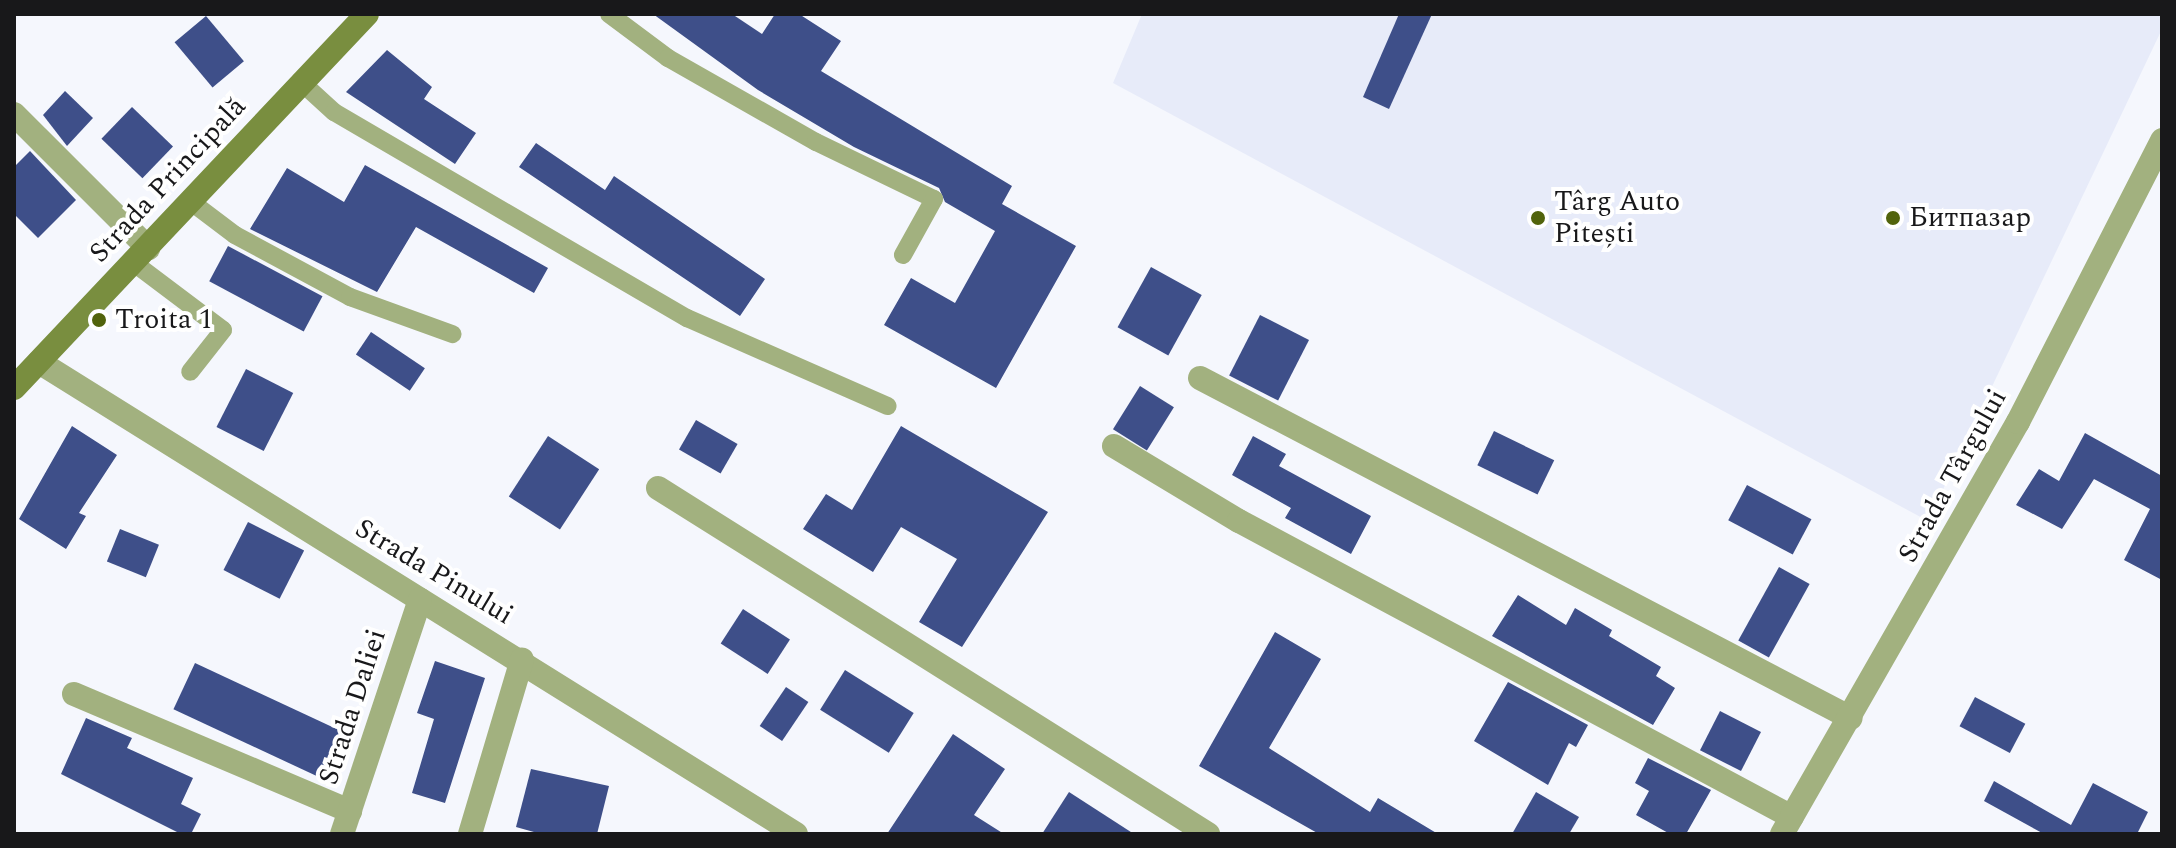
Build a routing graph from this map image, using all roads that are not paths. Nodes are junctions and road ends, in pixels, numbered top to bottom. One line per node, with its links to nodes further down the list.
1 (367, 14): 3 (main road, Strada Principală)
2 (609, 14): 7 (lane)
3 (300, 81): 6 (main road, Strada Principală); 14 (lane)
4 (14, 114): 8 (street)
5 (2162, 140): 20 (street, Strada Târgului)
6 (190, 201): 8 (main road, Strada Principală); 9 (lane)
7 (903, 255)
8 (141, 256): 10 (main road, Strada Principală); 11 (lane)
9 (452, 334)
10 (39, 362): 13 (main road, Strada Principală); 17 (street, Strada Pinului)
11 (190, 372)
12 (1200, 378): 20 (street)
13 (14, 388)
14 (887, 406)
15 (1114, 446): 22 (street)
16 (658, 488): 26 (street)
17 (420, 600): 18 (street, Strada Pinului); 21 (street, Strada Daliei)
18 (522, 660): 24 (street); 25 (street, Strada Pinului)
19 (74, 694): 21 (street)
20 (1851, 718): 22 (street, Strada Târgului)
21 (350, 811): 23 (street, Strada Daliei)
22 (1787, 825)
23 (342, 834)
24 (470, 834)
25 (796, 834)
26 (1208, 834)

